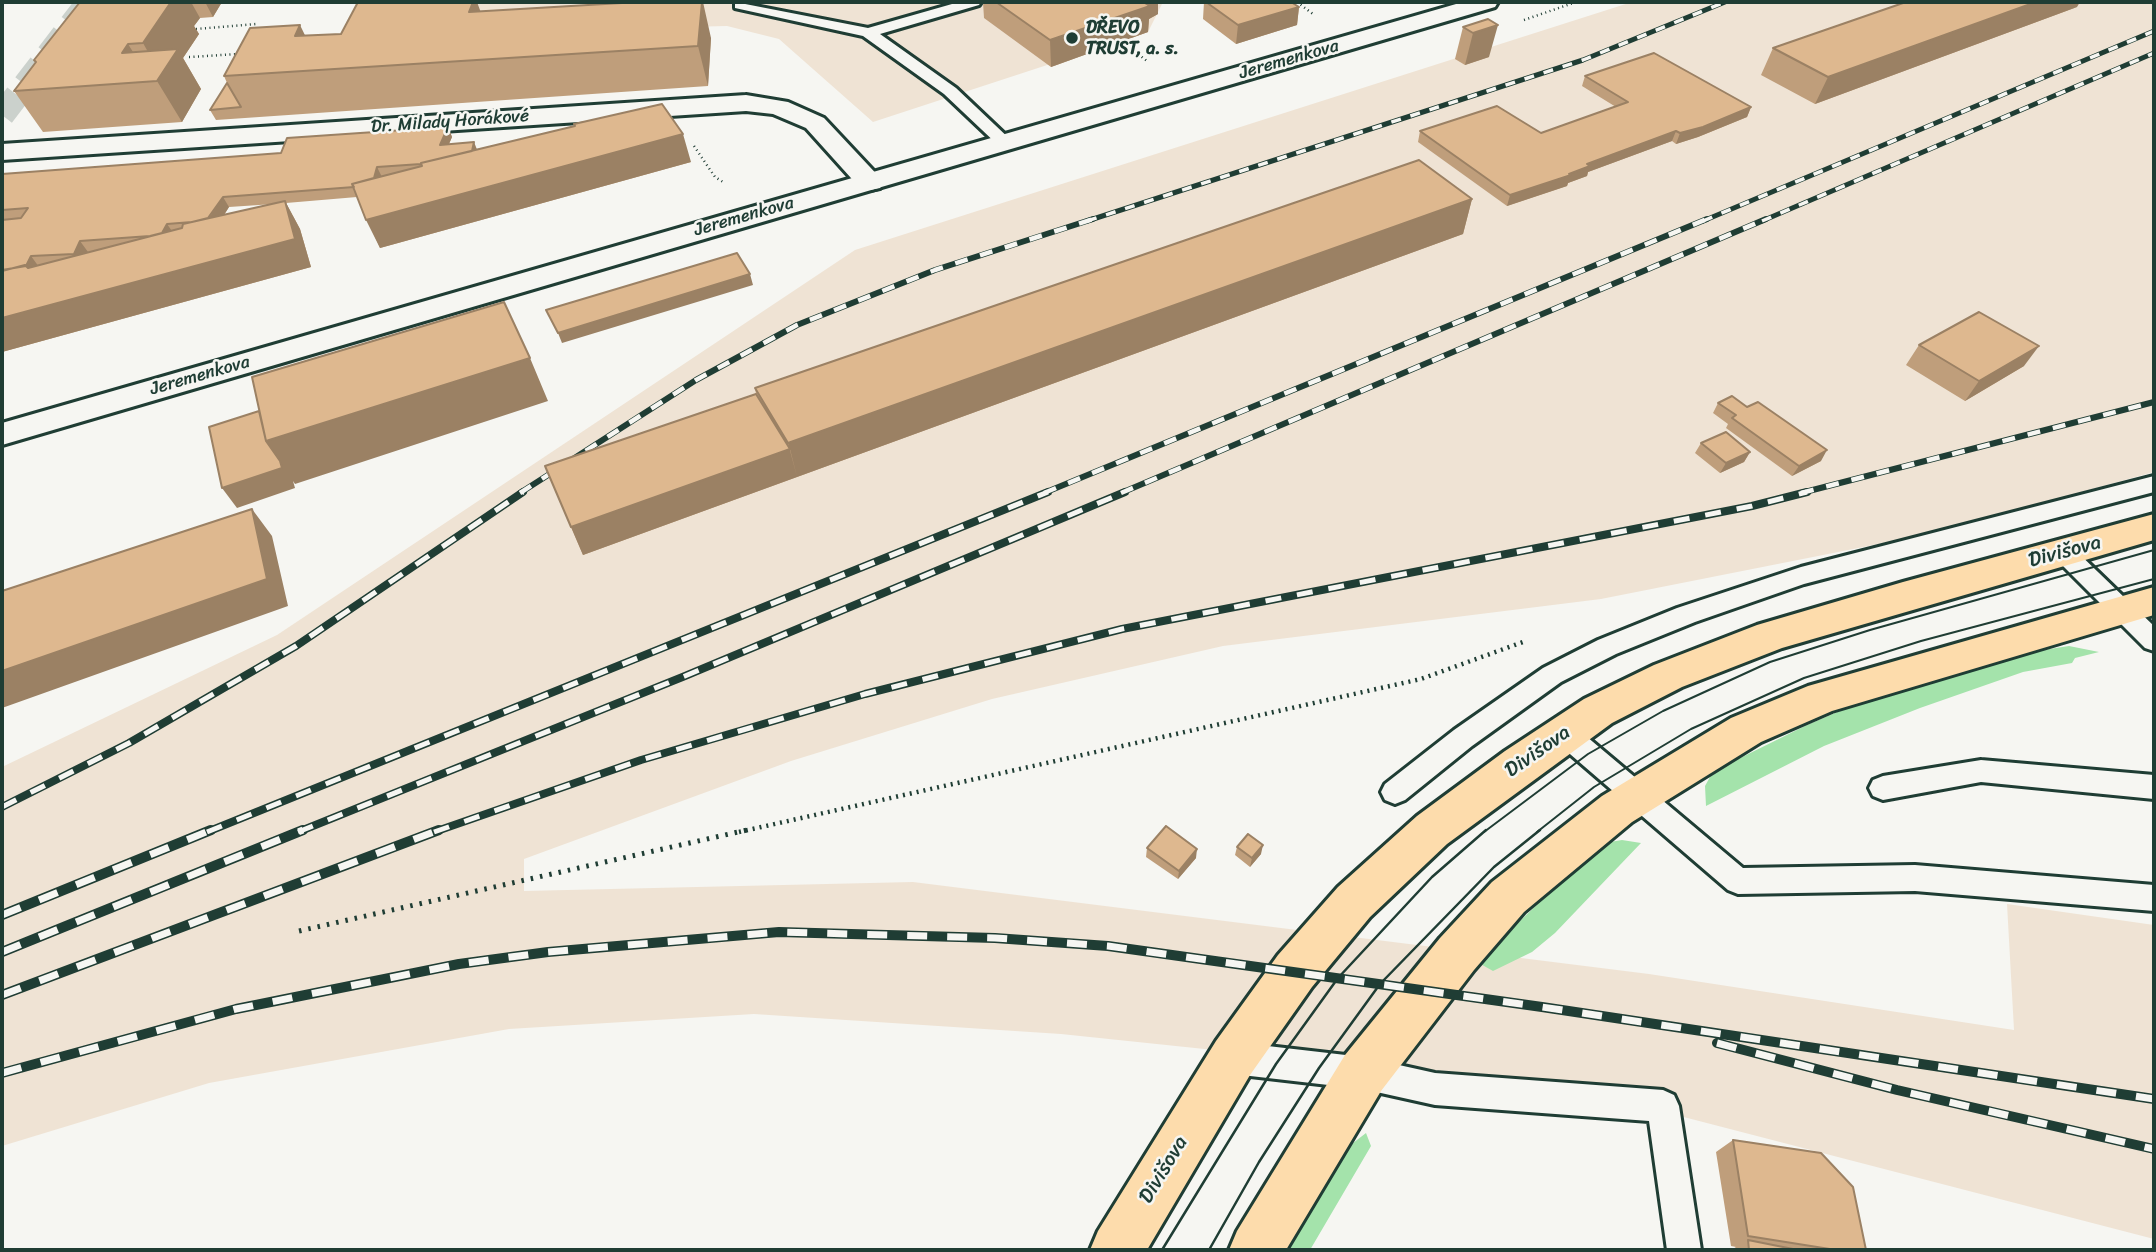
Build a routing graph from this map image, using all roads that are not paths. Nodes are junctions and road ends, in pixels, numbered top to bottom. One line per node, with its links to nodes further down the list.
1 (974, 2): 4 (lane)
2 (1487, 2): 5 (street, Jeremenkova)
3 (743, 3): 4 (lane)
4 (868, 33): 5 (lane)
5 (1006, 144): 7 (street, Jeremenkova)
6 (2, 152): 7 (street, Dr. Milady Horákové)
7 (870, 182): 8 (street, Jeremenkova)
8 (2, 434)
9 (2154, 484): 17 (lane)
10 (2154, 527): 11 (main road, Divišova)
11 (2063, 552): 12 (lane); 14 (main road, Divišova)
12 (2138, 606): 13 (lane); 18 (main road)
13 (2154, 641)
14 (1565, 734): 18 (lane); 20 (main road, Divišova)
15 (2154, 787): 16 (lane)
16 (1883, 788)
17 (1395, 792)
18 (1638, 796): 19 (lane); 21 (main road)
19 (2154, 898)
20 (1233, 1058): 21 (lane); 22 (main road, Divišova)
21 (1363, 1073): 23 (main road); 24 (lane)
22 (1117, 1250)
23 (1256, 1250)
24 (1684, 1250)

